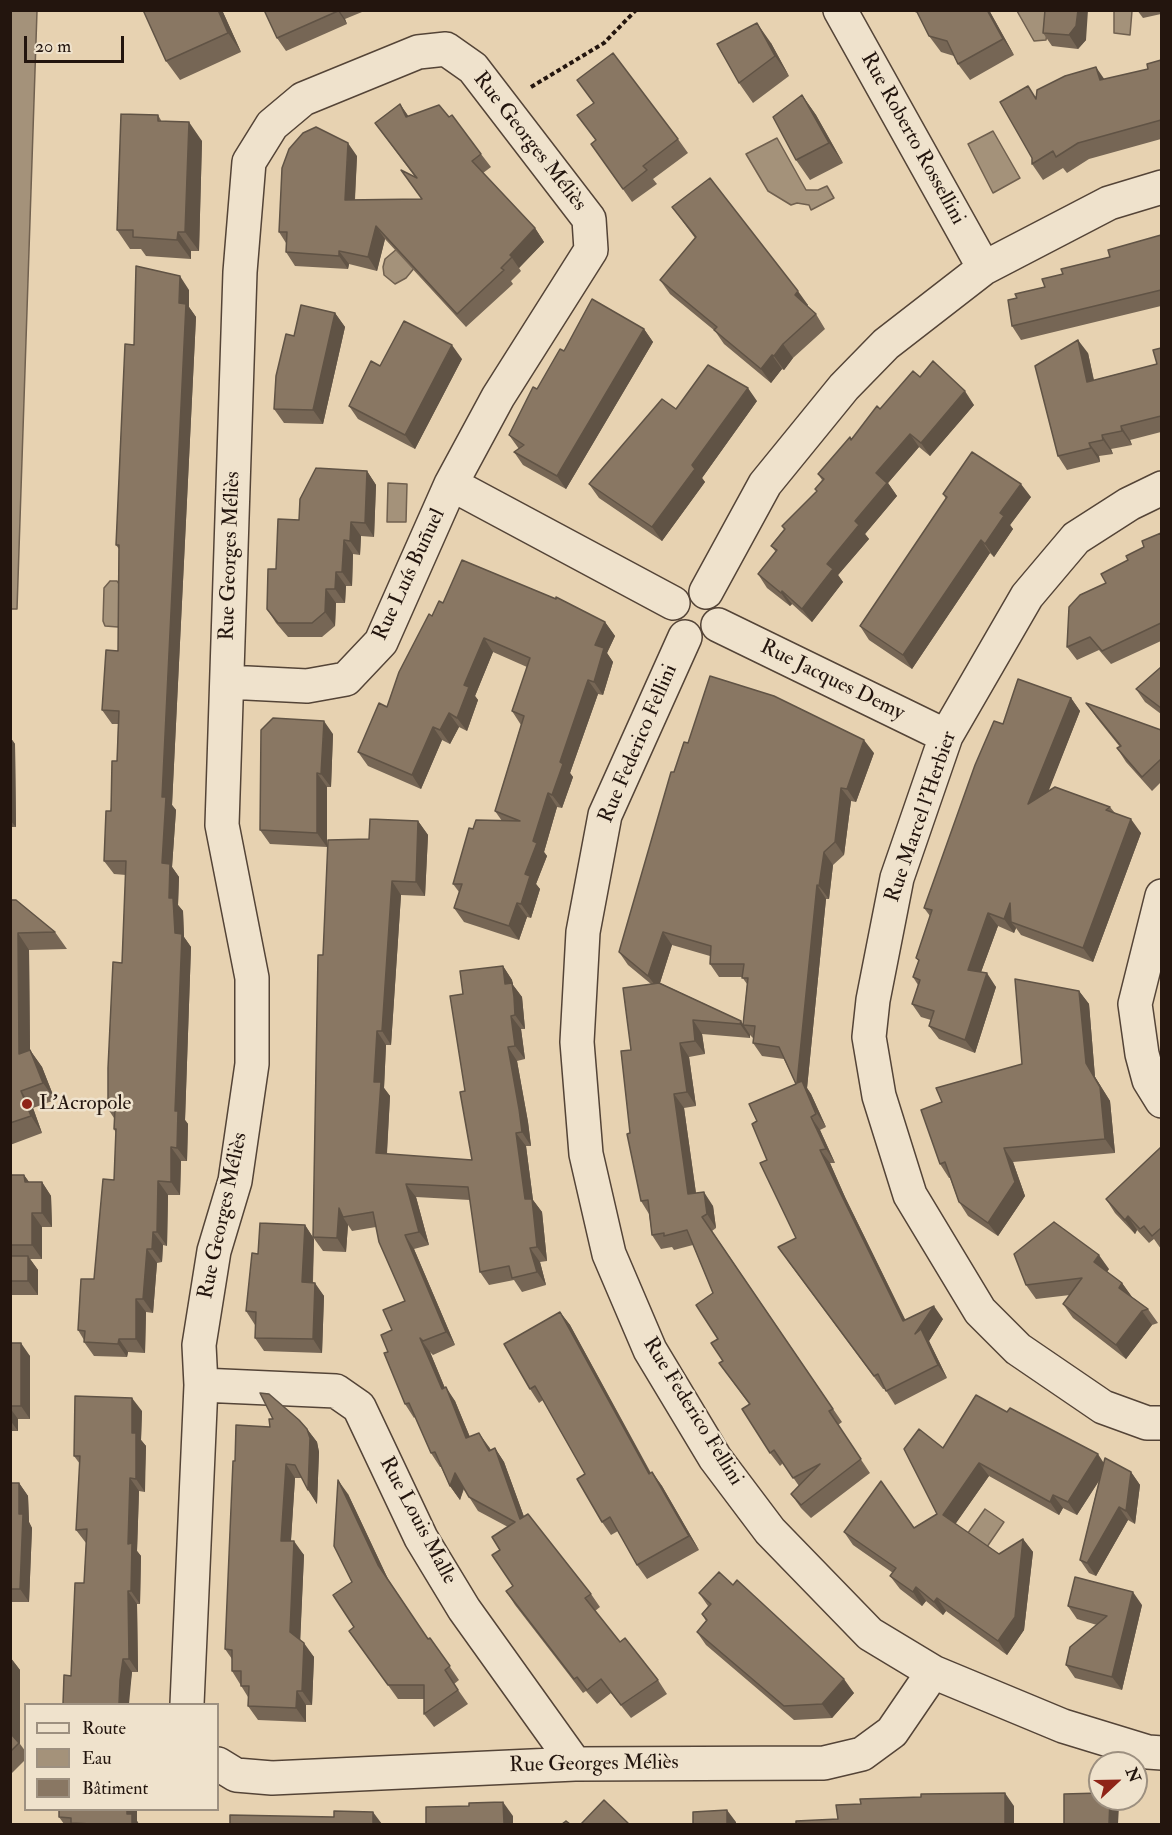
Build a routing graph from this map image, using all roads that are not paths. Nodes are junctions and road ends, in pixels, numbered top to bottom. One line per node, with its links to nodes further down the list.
1 (840, 10): 3 (street, Rue Roberto Rossellini)
2 (1161, 188): 3 (street)
3 (984, 268): 6 (street)
4 (451, 484): 7 (street); 10 (street, Rue Luís Buñuel); 10 (street, Rue Georges Méliès)
5 (1161, 488): 11 (street, Rue Marcel l'Herbier)
6 (706, 592): 7 (street); 8 (street)
7 (673, 603): 9 (street)
8 (718, 625): 9 (street); 11 (street, Rue Jacques Demy)
9 (685, 637): 16 (street, Rue Federico Fellini)
10 (227, 682): 14 (street, Rue Georges Méliès)
11 (946, 736): 15 (street, Rue Marcel l'Herbier)
12 (1161, 896): 13 (street)
13 (1161, 1101)
14 (201, 1385): 17 (street, Rue Georges Méliès); 19 (street, Rue Louis Malle)
15 (1161, 1423)
16 (933, 1672): 18 (street, Rue Federico Fellini); 19 (street, Rue Georges Méliès)
17 (187, 1703)
18 (1161, 1754)
19 (575, 1764): 20 (street, Rue Georges Méliès)
20 (219, 1765)

